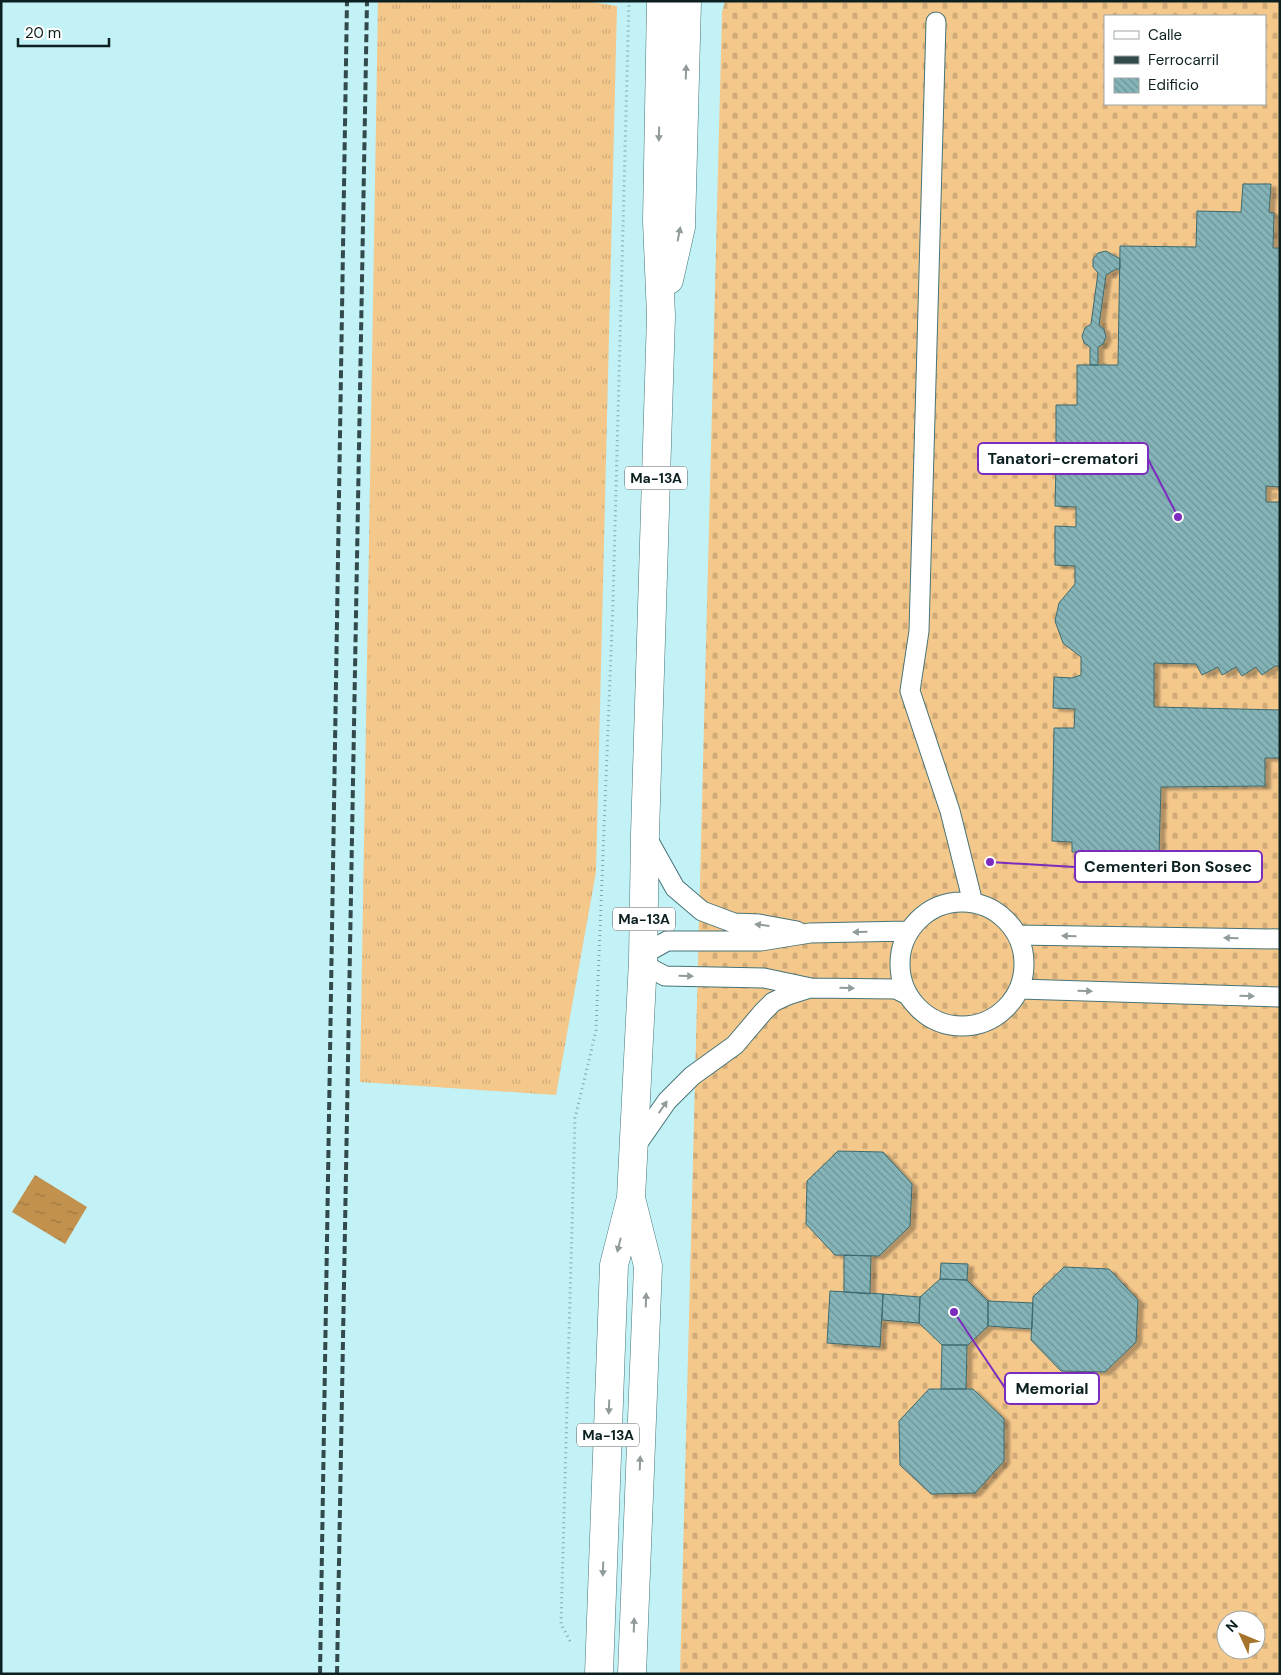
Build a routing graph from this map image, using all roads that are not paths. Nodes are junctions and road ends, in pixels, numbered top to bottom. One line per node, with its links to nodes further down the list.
1 (661, 1): 6 (main road, Ma-13A, one-way to 6)
2 (687, 1): 5 (main road)
3 (695, 1): 5 (main road)
4 (936, 22): 8 (lane)
5 (687, 28): 6 (main road, one-way to 5)
6 (661, 316): 7 (main road, Ma-13A)
7 (645, 834): 10 (lane, one-way to 7); 13 (main road, Ma-13A)
8 (973, 903): 9 (lane); 11 (lane)
9 (909, 931): 10 (lane, one-way to 10); 16 (lane)
10 (810, 933): 13 (lane)
11 (1017, 935): 12 (lane, one-way to 11); 15 (lane)
12 (1280, 939)
13 (644, 960): 14 (lane, one-way to 14); 18 (main road, Ma-13A)
14 (810, 988): 16 (lane, one-way to 16); 18 (lane, one-way to 14)
15 (1019, 989): 16 (lane); 17 (lane, one-way to 17)
16 (908, 995)
17 (1280, 997)
18 (635, 1147): 19 (main road, Ma-13A)
19 (631, 1198): 20 (main road, Ma-13A, one-way to 20); 21 (main road, Ma-13A, one-way to 19)
20 (599, 1674)
21 (632, 1674)

